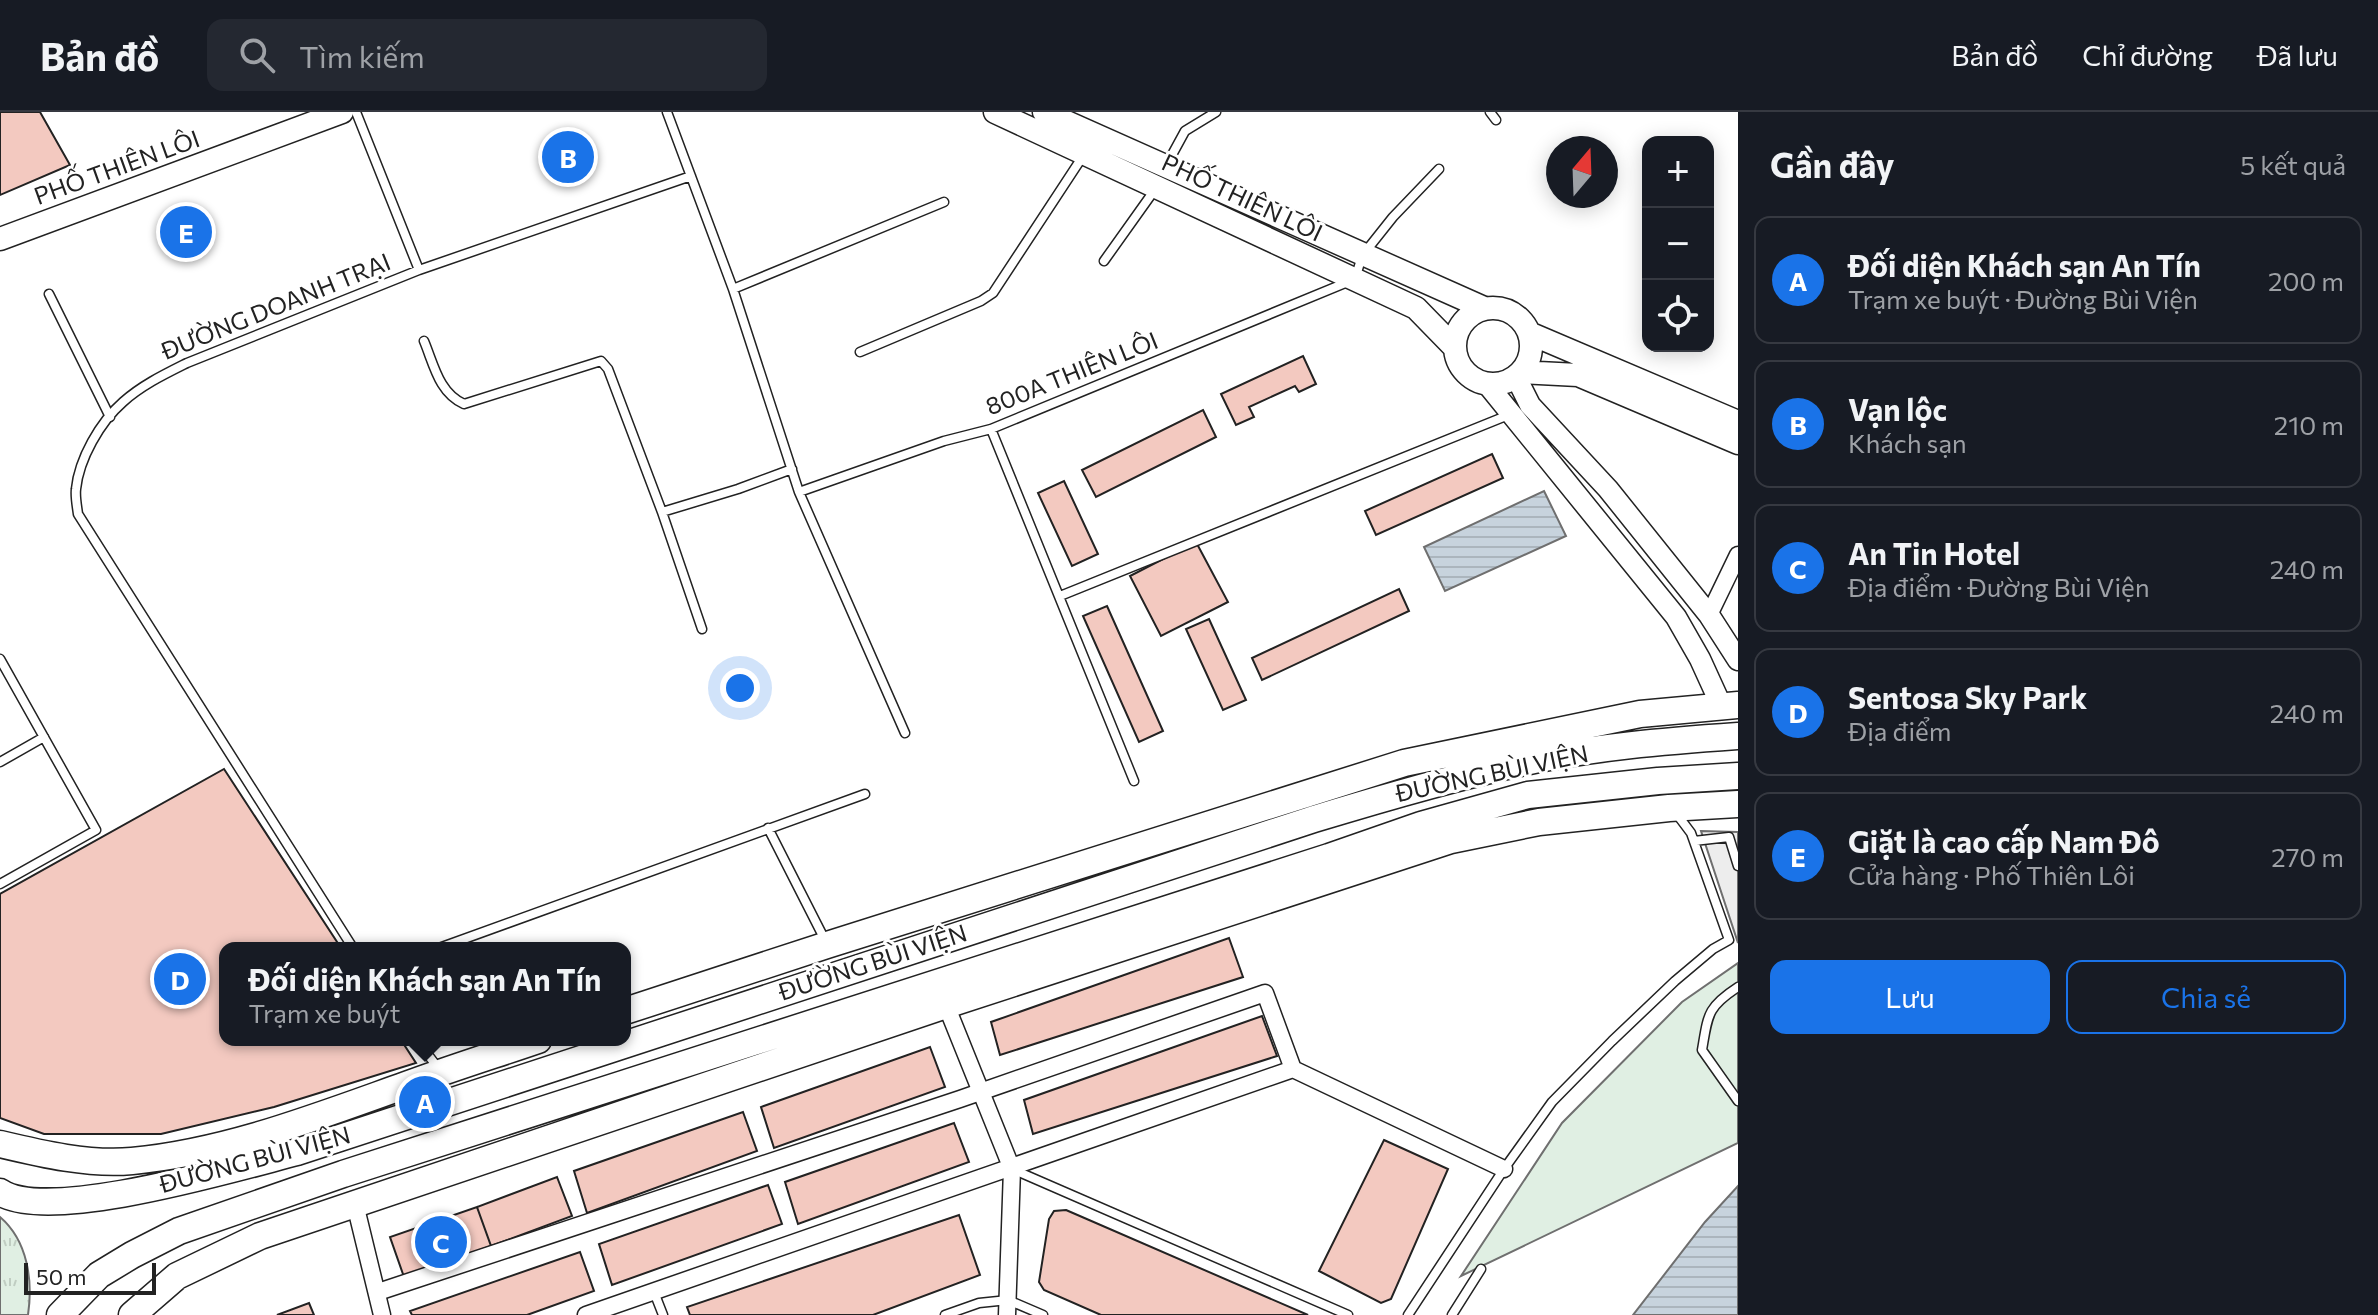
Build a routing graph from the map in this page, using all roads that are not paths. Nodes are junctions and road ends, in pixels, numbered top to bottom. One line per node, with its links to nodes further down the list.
1 (342, 112): 15 (main road, PHỐ THIÊN LÔI)
2 (356, 112): 18 (lane)
3 (667, 112): 12 (lane)
4 (995, 112): 9 (main road, PHỐ THIÊN LÔI)
5 (1216, 112): 10 (lane)
6 (1490, 112): 8 (lane)
7 (1058, 115): 10 (main road, PHỐ THIÊN LÔI)
8 (1496, 120)
9 (1086, 152): 13 (main road, PHỐ THIÊN LÔI); 26 (lane)
10 (1167, 165): 16 (main road, PHỐ THIÊN LÔI)
11 (1439, 169): 16 (lane)
12 (691, 176): 18 (lane, ĐƯỜNG DOANH TRẠI); 20 (lane)
13 (1157, 187): 17 (lane); 19 (main road, PHỐ THIÊN LÔI)
14 (944, 202): 20 (lane)
15 (0, 239)
16 (1362, 256): 19 (lane); 22 (main road, PHỐ THIÊN LÔI)
17 (1104, 261)
18 (419, 270): 31 (lane, ĐƯỜNG DOANH TRẠI)
19 (1355, 279): 25 (main road, PHỐ THIÊN LÔI); 33 (lane, 800A THIÊN LÔI)
20 (733, 289): 35 (lane)
21 (49, 294): 31 (lane)
22 (1484, 308): 23 (main road); 25 (main road)
23 (1529, 333): 27 (main road); 28 (main road)
24 (424, 341): 37 (lane)
25 (1454, 347): 29 (main road)
26 (860, 352)
27 (1584, 367): 28 (main road); 32 (main road); 34 (main road)
28 (1519, 374): 29 (main road); 40 (street)
29 (1487, 384): 30 (street)
30 (1511, 413): 39 (lane); 44 (street)
31 (110, 417): 63 (lane, ĐƯỜNG DOANH TRẠI)
32 (1738, 422)
33 (991, 429): 36 (lane, 800A THIÊN LÔI); 39 (lane)
34 (1738, 443)
35 (792, 469): 36 (lane); 37 (lane)
36 (799, 492): 45 (lane)
37 (662, 512): 41 (lane)
38 (1738, 555): 40 (street)
39 (1060, 596): 50 (lane)
40 (1709, 615): 43 (street)
41 (702, 629)
42 (0, 659): 47 (lane)
43 (1738, 660)
44 (1730, 705): 65 (main road, ĐƯỜNG BÙI VIỆN)
45 (905, 733)
46 (1738, 736): 55 (main road, ĐƯỜNG BÙI VIỆN)
47 (44, 737): 48 (lane); 60 (lane)
48 (0, 762)
49 (1738, 776): 51 (main road, ĐƯỜNG BÙI VIỆN)
50 (1134, 781)
51 (1658, 781): 54 (main road); 58 (main road, ĐƯỜNG BÙI VIỆN)
52 (865, 794): 56 (lane)
53 (1738, 804): 54 (main road, ĐƯỜNG BÙI VIỆN)
54 (1669, 808): 57 (lane); 67 (main road, ĐƯỜNG BÙI VIỆN)
55 (1314, 819): 58 (main road); 69 (main road, ĐƯỜNG BÙI VIỆN)
56 (768, 828): 64 (lane); 65 (lane)
57 (1694, 841): 59 (lane); 62 (lane)
58 (1329, 857): 67 (main road, ĐƯỜNG BÙI VIỆN)
59 (1738, 866)
60 (0, 884)
61 (1738, 934): 62 (lane)
62 (1729, 940): 81 (lane)
63 (349, 942)
64 (455, 942)
65 (827, 945): 68 (main road, ĐƯỜNG BÙI VIỆN)
66 (1738, 987): 76 (lane)
67 (942, 994): 75 (street); 82 (main road, ĐƯỜNG BÙI VIỆN); 84 (main road, ĐƯỜNG BÙI VIỆN)
68 (631, 1009)
69 (631, 1043)
70 (422, 1046): 74 (lane)
71 (520, 1046): 74 (main road, ĐƯỜNG BÙI VIỆN)
72 (621, 1046): 79 (main road, ĐƯỜNG BÙI VIỆN)
73 (1293, 1069): 75 (street); 80 (street); 81 (street)
74 (441, 1072): 77 (main road, ĐƯỜNG BÙI VIỆN)
75 (982, 1091): 80 (street); 86 (street)
76 (1738, 1101)
77 (282, 1130): 78 (main road, ĐƯỜNG BÙI VIỆN); 79 (main road)
78 (0, 1144)
79 (297, 1152): 83 (main road, ĐƯỜNG BÙI VIỆN)
80 (1012, 1169): 87 (street); 88 (street); 96 (lane)
81 (1504, 1169): 97 (lane)
82 (343, 1174): 84 (main road); 89 (main road, ĐƯỜNG BÙI VIỆN)
83 (5, 1196)
84 (355, 1204): 86 (street); 90 (main road, ĐƯỜNG BÙI VIỆN)
85 (1481, 1269): 98 (lane)
86 (378, 1292): 91 (street)
87 (654, 1292): 92 (street); 93 (lane)
88 (1007, 1307): 94 (lane); 95 (lane)
89 (60, 1315)
90 (132, 1315)
91 (382, 1315)
92 (586, 1315)
93 (663, 1315)
94 (945, 1315)
95 (1043, 1315)
96 (1348, 1315)
97 (1408, 1315)
98 (1452, 1315)

